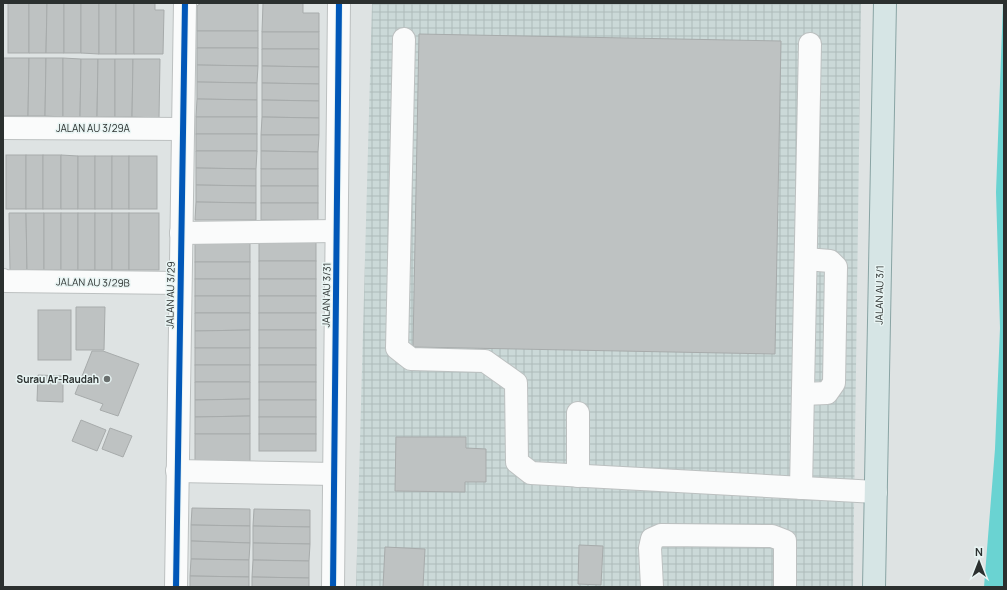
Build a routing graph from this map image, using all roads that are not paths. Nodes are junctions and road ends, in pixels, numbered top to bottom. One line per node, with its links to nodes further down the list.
1 (185, 3): 7 (street, JALAN AU 3/29)
2 (339, 3): 8 (street, JALAN AU 3/31)
3 (885, 3): 19 (main road, JALAN AU 3/1)
4 (404, 39): 17 (street)
5 (810, 44): 10 (street)
6 (3, 128): 7 (street, JALAN AU 3/29A)
7 (183, 129): 9 (street, JALAN AU 3/29)
8 (336, 231): 9 (street); 16 (street, JALAN AU 3/31)
9 (181, 233): 12 (street, JALAN AU 3/29)
10 (806, 260): 13 (street); 13 (street)
11 (4, 280): 12 (street, JALAN AU 3/29B)
12 (180, 283): 15 (street, JALAN AU 3/29)
13 (803, 394): 18 (street)
14 (578, 413): 17 (street)
15 (178, 471): 16 (street); 20 (street, JALAN AU 3/29)
16 (334, 474): 21 (street, JALAN AU 3/31)
17 (578, 476): 18 (street)
18 (801, 488): 19 (street)
19 (876, 492): 24 (main road, JALAN AU 3/1)
20 (176, 587)
21 (333, 587)
22 (652, 587): 23 (street)
23 (785, 587)
24 (874, 587)

